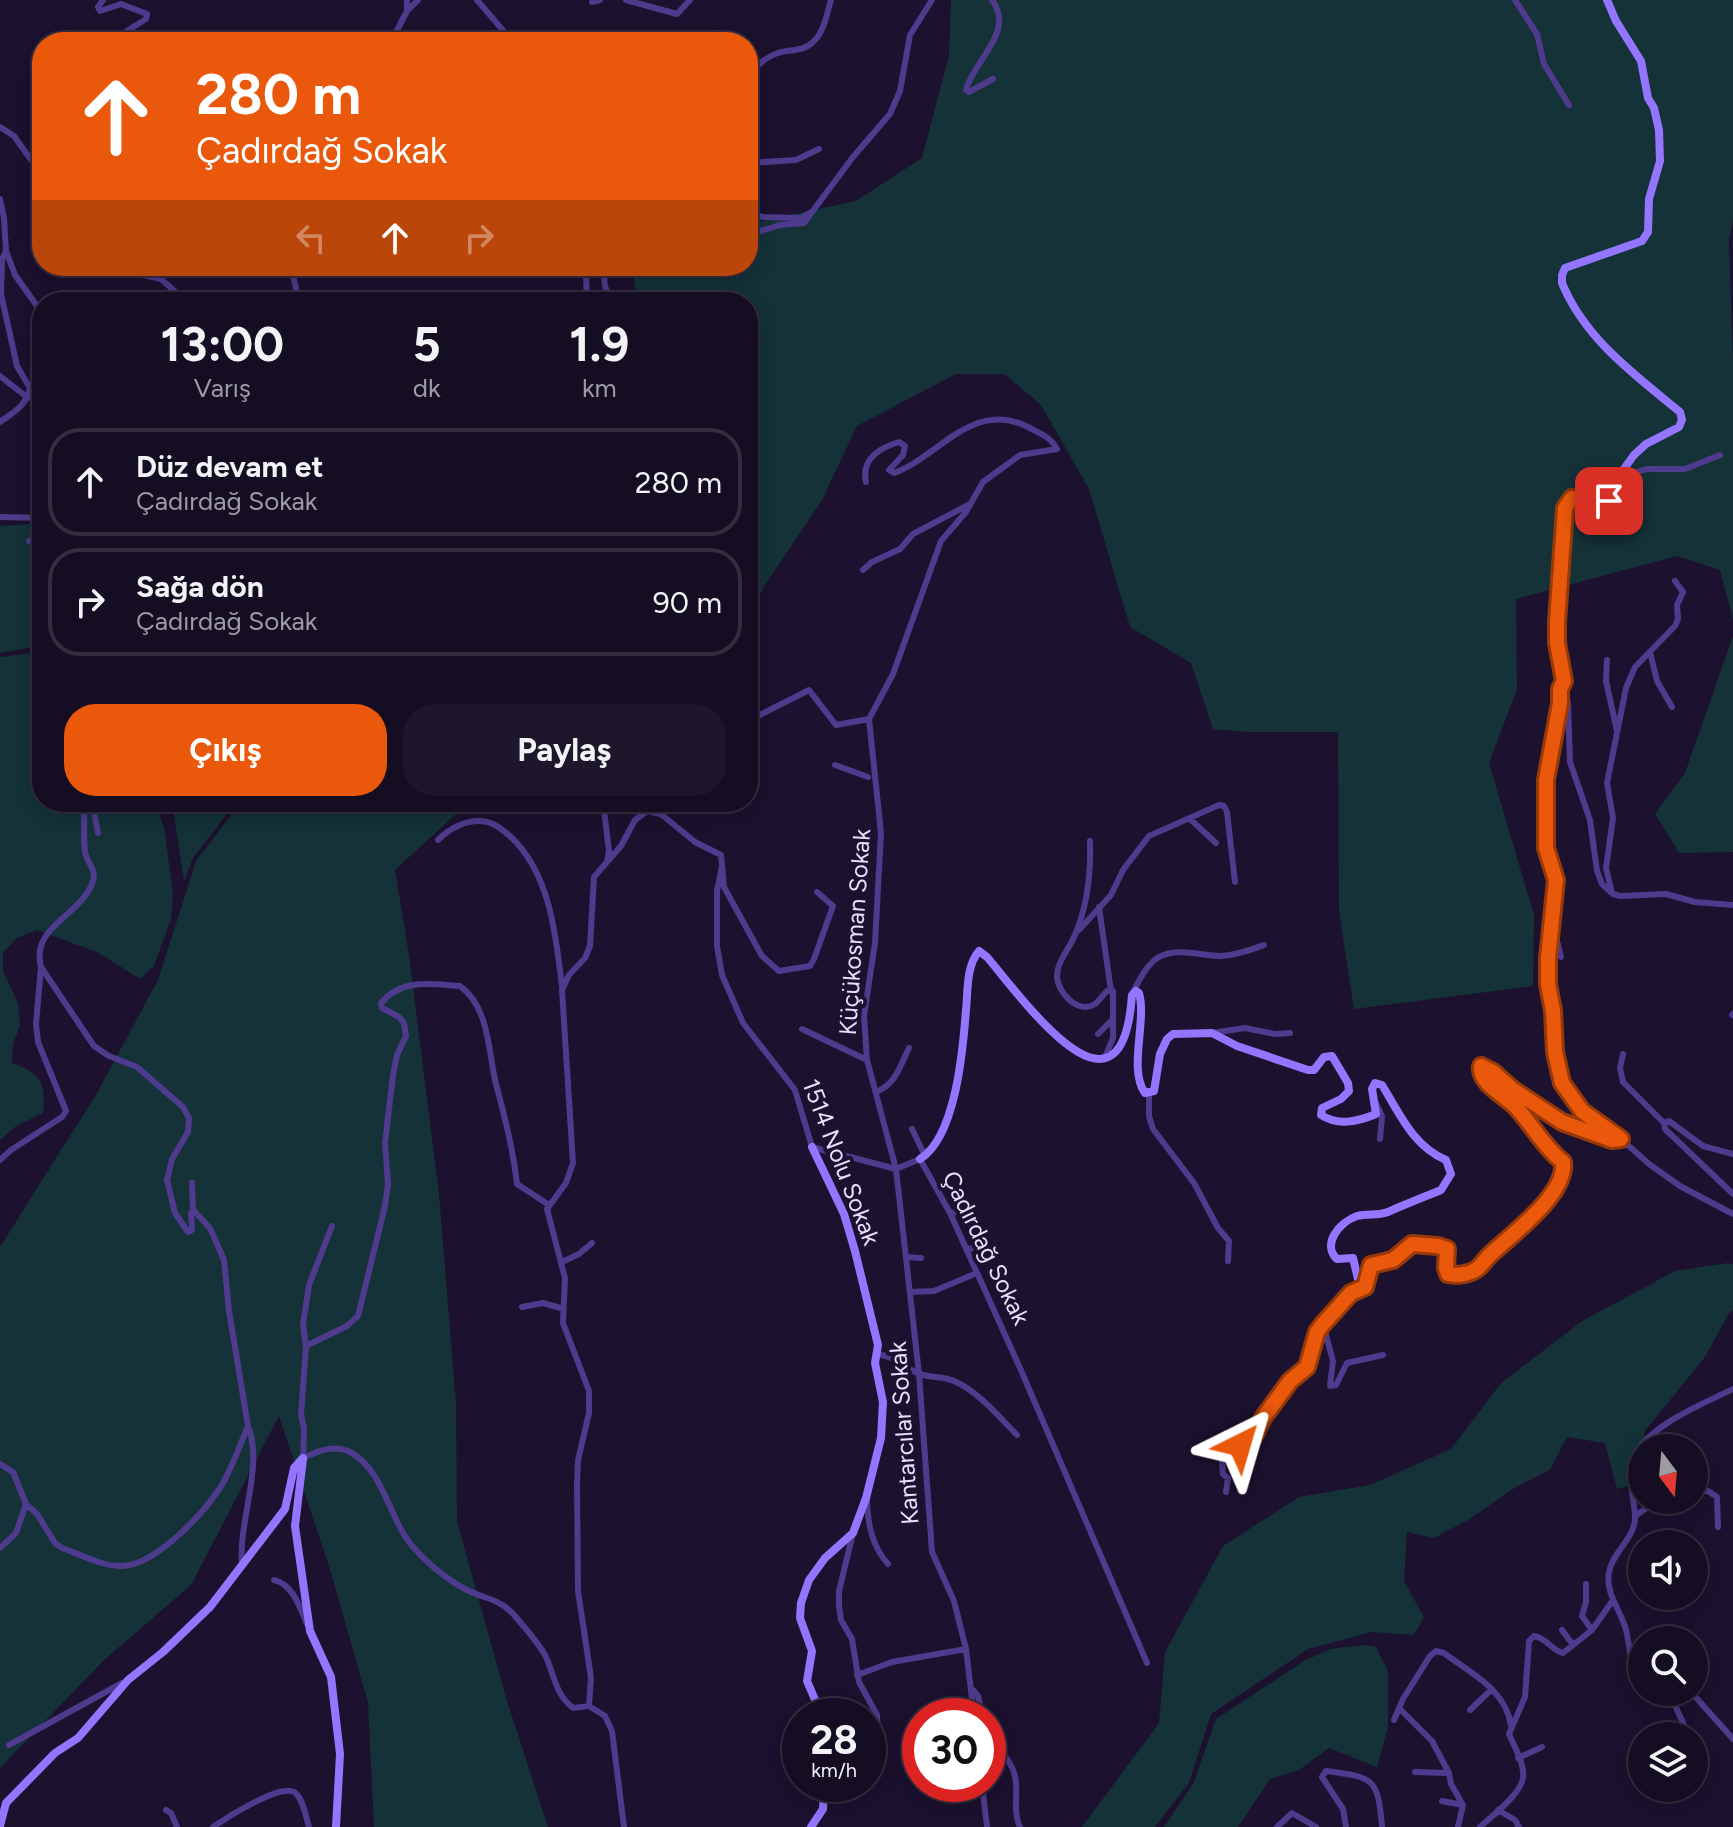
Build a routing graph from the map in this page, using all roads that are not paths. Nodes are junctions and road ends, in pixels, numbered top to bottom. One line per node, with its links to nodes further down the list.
1 (103, 0): 13 (street)
2 (407, 0): 12 (street)
3 (418, 0): 12 (street)
4 (477, 0): 15 (street)
5 (626, 0): 6 (street)
6 (690, 0)
7 (831, 0): 16 (street)
8 (932, 0): 24 (street)
9 (992, 0): 17 (street)
10 (1515, 0): 18 (street)
11 (1607, 0): 35 (street)
12 (407, 11): 14 (street)
13 (127, 32)
14 (396, 32)
15 (504, 32)
16 (758, 65)
17 (993, 79)
18 (1569, 105)
19 (0, 127): 21 (street)
20 (819, 149): 22 (street)
21 (32, 161)
22 (758, 162)
23 (0, 199): 27 (street)
24 (812, 212): 25 (street); 26 (street)
25 (758, 216)
26 (758, 232)
27 (6, 251): 30 (street); 32 (street)
28 (148, 276): 29 (street)
29 (178, 292)
30 (32, 299)
31 (0, 376): 32 (street)
32 (28, 398): 33 (street)
33 (0, 422)
34 (1720, 455): 35 (street)
35 (1618, 477): 37 (street)
36 (866, 482): 39 (street)
37 (1572, 498): 38 (street); 48 (street)
38 (1616, 500)
39 (970, 504): 44 (street); 51 (street)
40 (0, 517): 41 (street)
41 (32, 518)
42 (32, 540): 43 (street)
43 (29, 541)
44 (863, 570)
45 (1675, 581): 46 (street)
46 (1650, 652): 49 (street); 52 (street)
47 (1607, 660): 52 (street)
48 (1564, 681): 69 (street); 72 (street)
49 (1672, 707)
50 (758, 716): 51 (street)
51 (869, 719): 88 (street, Küçükosman Sokak)
52 (1617, 731): 69 (street)
53 (835, 765): 54 (street)
54 (868, 777)
55 (84, 812): 76 (street)
56 (94, 812): 61 (street)
57 (604, 812): 65 (street)
58 (646, 812): 65 (street)
59 (655, 812): 66 (street)
60 (1190, 819): 64 (street); 67 (street); 71 (street)
61 (98, 833)
62 (438, 840): 77 (street)
63 (1090, 841): 73 (street)
64 (1216, 843)
65 (607, 862): 77 (street)
66 (722, 866): 68 (street); 96 (street, 1514 Nolu Sokak)
67 (1235, 882)
68 (817, 892)
69 (1613, 894): 70 (street)
70 (1733, 905)
71 (1099, 907): 73 (street); 78 (street)
72 (1552, 921): 75 (street); 95 (street)
73 (1074, 937): 78 (street)
74 (1264, 945): 79 (street)
75 (1561, 957)
76 (41, 967): 99 (street); 104 (street)
77 (562, 990): 103 (street)
78 (1111, 991): 80 (street)
79 (1133, 992): 87 (street); 90 (street)
80 (1113, 1019): 84 (street); 87 (street)
81 (802, 1029): 88 (street)
82 (1212, 1033): 83 (street); 90 (street); 91 (street)
83 (1290, 1033)
84 (1098, 1034)
85 (909, 1048): 89 (street)
86 (1623, 1054): 92 (street)
87 (1104, 1058): 98 (street, Çadırdağ Sokak)
88 (867, 1060): 89 (street, Küçükosman Sokak)
89 (876, 1092): 100 (street, Küçükosman Sokak)
90 (1149, 1094): 114 (street)
91 (1376, 1103): 94 (street); 117 (street)
92 (1664, 1123): 97 (street); 102 (street)
93 (912, 1129): 98 (street)
94 (1380, 1139)
95 (1621, 1139): 107 (street); 117 (street)
96 (812, 1147): 100 (street); 123 (street, 1514 Nolu Sokak)
97 (1733, 1154)
98 (922, 1158): 100 (street); 106 (street, Çadırdağ Sokak)
99 (0, 1160)
100 (896, 1169): 112 (street, Kantarcılar Sokak)
101 (192, 1183): 104 (street)
102 (1733, 1194)
103 (549, 1205): 115 (street); 122 (street)
104 (193, 1210): 127 (street)
105 (965, 1211): 106 (street)
106 (950, 1213): 111 (street, Çadırdağ Sokak)
107 (1733, 1214)
108 (332, 1226): 122 (street)
109 (592, 1243): 115 (street)
110 (982, 1247): 111 (street)
111 (966, 1249): 116 (street, Çadırdağ Sokak)
112 (907, 1257): 113 (street); 118 (street, Kantarcılar Sokak)
113 (921, 1258)
114 (1228, 1261)
115 (562, 1262): 120 (street)
116 (977, 1273): 118 (street); 151 (street, Çadırdağ Sokak)
117 (1366, 1278): 121 (street)
118 (911, 1292): 125 (street, Kantarcılar Sokak)
119 (522, 1307): 120 (street)
120 (564, 1309): 160 (street)
121 (1323, 1324): 124 (street); 131 (street)
122 (306, 1346): 129 (street)
123 (877, 1354): 125 (street); 133 (street, 1514 Nolu Sokak)
124 (1383, 1355)
125 (919, 1374): 128 (street); 150 (street, Kantarcılar Sokak)
126 (1733, 1389): 136 (street)
127 (248, 1426): 134 (street); 141 (street)
128 (1017, 1435)
129 (303, 1458): 141 (street); 147 (street); 160 (street)
130 (0, 1462): 134 (street)
131 (1226, 1492)
132 (1708, 1492): 137 (street)
133 (866, 1498): 138 (street, 1514 Nolu Sokak); 140 (street)
134 (26, 1504): 139 (street)
135 (1638, 1514): 136 (street)
136 (1635, 1516): 144 (street)
137 (1718, 1527)
138 (853, 1533): 152 (street); 156 (street)
139 (0, 1548)
140 (888, 1564)
141 (242, 1567): 153 (street)
142 (274, 1580): 147 (street)
143 (1586, 1584): 146 (street)
144 (1613, 1600): 146 (street); 148 (street)
145 (1562, 1630): 149 (street)
146 (1592, 1630): 149 (street)
147 (310, 1631): 185 (street)
148 (1628, 1640)
149 (1573, 1645): 165 (street)
150 (966, 1649): 152 (street); 154 (street, Kantarcılar Sokak)
151 (1147, 1663)
152 (857, 1675): 157 (street)
153 (128, 1680): 168 (street); 181 (street)
154 (971, 1688): 158 (street, Kantarcılar Sokak); 159 (street)
155 (1492, 1689): 162 (street); 163 (street); 165 (street)
156 (813, 1698)
157 (868, 1698)
158 (972, 1698)
159 (978, 1698)
160 (589, 1706): 186 (street)
161 (1704, 1706): 166 (street)
162 (1399, 1708): 164 (street); 174 (street)
163 (1470, 1710)
164 (1394, 1720)
165 (1511, 1726): 172 (street)
166 (1727, 1732): 167 (street); 169 (street)
167 (1733, 1739)
168 (9, 1745)
169 (1733, 1745)
170 (1542, 1747): 172 (street)
171 (1006, 1756): 189 (street)
172 (1518, 1758): 180 (street)
173 (1415, 1772): 174 (street)
174 (1449, 1773): 178 (street)
175 (1442, 1801): 178 (street)
176 (823, 1802): 187 (street)
177 (984, 1802): 188 (street)
178 (1463, 1805): 194 (street)
179 (166, 1810): 182 (street)
180 (1498, 1810): 195 (street); 196 (street)
181 (0, 1826)
182 (177, 1827)
183 (213, 1827): 184 (street)
184 (309, 1827)
185 (336, 1827)
186 (624, 1827)
187 (811, 1827)
188 (987, 1827)
189 (1020, 1827)
190 (1277, 1827): 191 (street)
191 (1316, 1827)
192 (1346, 1827): 193 (street)
193 (1382, 1827)
194 (1458, 1827)
195 (1480, 1827)
196 (1519, 1827)

